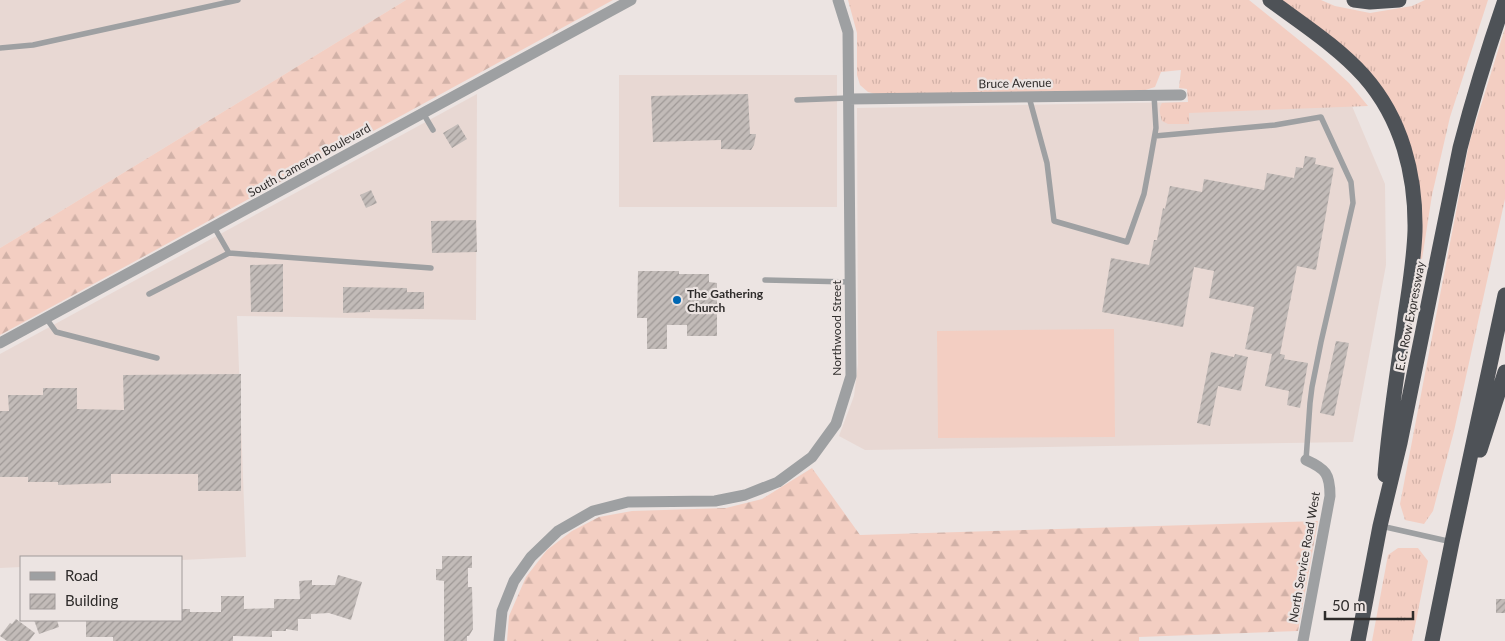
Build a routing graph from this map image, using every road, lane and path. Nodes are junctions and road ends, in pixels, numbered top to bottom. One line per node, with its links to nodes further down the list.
1 (238, 0): 8 (lane)
2 (630, 0): 14 (street, South Cameron Boulevard)
3 (838, 0): 12 (street, Northwood Street)
4 (1270, 0): 29 (highway)
5 (1354, 0): 6 (highway)
6 (1399, 0)
7 (1505, 0): 29 (highway, E.C. Row Expressway)
8 (0, 48)
9 (1154, 95): 10 (street, Bruce Avenue); 11 (street, Bruce Avenue); 16 (lane)
10 (1181, 95)
11 (1029, 97): 12 (street, Bruce Avenue); 16 (lane)
12 (848, 99): 13 (lane); 21 (street, Northwood Street)
13 (797, 100)
14 (423, 113): 15 (lane); 17 (street, South Cameron Boulevard)
15 (433, 130)
16 (1155, 136): 28 (lane)
17 (214, 227): 18 (lane); 24 (street, South Cameron Boulevard)
18 (229, 253): 19 (lane); 22 (lane)
19 (431, 268)
20 (764, 280): 21 (lane)
21 (850, 282): 31 (street, Northwood Street)
22 (149, 294)
23 (1505, 295): 30 (highway)
24 (46, 318): 25 (street, South Cameron Boulevard); 26 (lane)
25 (0, 343)
26 (157, 358)
27 (1505, 372): 30 (highway)
28 (1306, 460): 32 (street, North Service Road West)
29 (1380, 526): 30 (lane); 33 (highway, E.C. Row Expressway)
30 (1452, 542): 34 (highway)
31 (499, 641)
32 (1303, 641)
33 (1358, 641)
34 (1432, 641)

